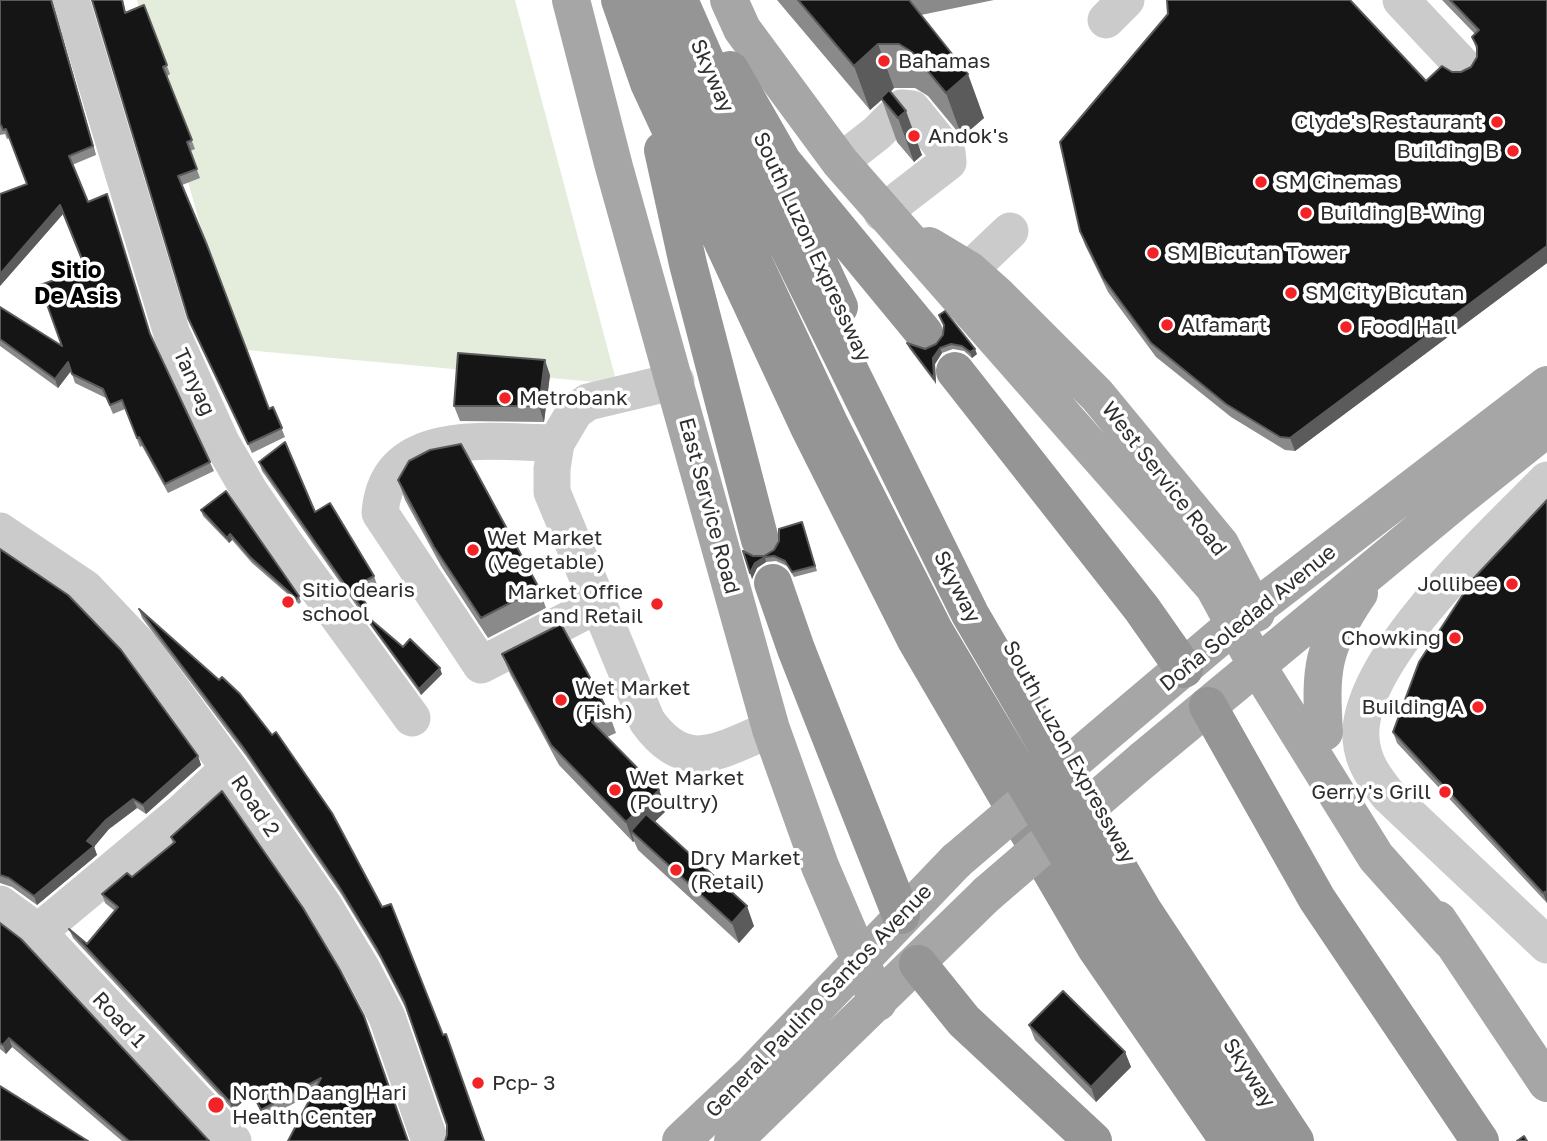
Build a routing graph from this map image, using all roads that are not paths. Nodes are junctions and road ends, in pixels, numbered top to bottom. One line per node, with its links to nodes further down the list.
1 (71, 0): 32 (street, Tanyag)
2 (571, 0): 18 (main road, East Service Road)
3 (620, 0): 11 (highway)
4 (644, 0): 53 (highway, Skyway, bridge)
5 (679, 0): 54 (highway, Skyway, bridge)
6 (700, 0): 10 (highway, South Luzon Expressway)
7 (729, 0): 12 (main road, West Service Road)
8 (1401, 0): 9 (street)
9 (1462, 65)
10 (730, 70): 16 (highway); 55 (highway, South Luzon Expressway)
11 (649, 83): 24 (highway); 52 (highway)
12 (839, 162): 13 (main road, West Service Road); 13 (street)
13 (886, 218): 15 (main road, West Service Road); 28 (main road, West Service Road)
14 (1018, 239): 15 (street)
15 (977, 278): 28 (main road, West Service Road)
16 (924, 333)
17 (954, 371): 30 (highway)
18 (676, 381): 21 (street); 33 (main road, East Service Road)
19 (1547, 385): 28 (main road, Doña Soledad Avenue)
20 (1542, 434): 25 (main road, Doña Soledad Avenue)
21 (556, 443): 27 (street); 27 (street)
22 (1547, 480): 42 (street)
23 (0, 531): 35 (street, Road 2)
24 (760, 540)
25 (1380, 563): 29 (main road, Doña Soledad Avenue); 34 (main road)
26 (773, 583): 39 (highway)
27 (599, 604): 33 (street)
28 (1245, 617): 29 (main road, West Service Road); 30 (main road, Doña Soledad Avenue)
29 (1265, 656): 31 (main road, Doña Soledad Avenue); 34 (main road, West Service Road); 41 (main road, West Service Road)
30 (1184, 669): 31 (main road); 36 (main road, Doña Soledad Avenue, bridge)
31 (1208, 706): 37 (main road, Doña Soledad Avenue, bridge); 56 (highway)
32 (412, 718)
33 (771, 729): 43 (main road, East Service Road)
34 (1324, 732): 41 (main road, West Service Road)
35 (229, 768): 40 (street); 48 (street, Road 2)
36 (956, 861): 39 (main road, General Paulino Santos Avenue)
37 (987, 894): 44 (main road, General Paulino Santos Avenue)
38 (0, 904): 40 (street, Road 1)
39 (901, 915): 43 (main road, General Paulino Santos Avenue); 44 (main road)
40 (38, 932): 47 (street, Road 1)
41 (1451, 941): 46 (main road, West Service Road)
42 (1547, 945)
43 (858, 960): 45 (main road, East Service Road); 49 (main road, General Paulino Santos Avenue)
44 (918, 964): 45 (main road, General Paulino Santos Avenue); 51 (highway)
45 (878, 1002): 50 (main road, General Paulino Santos Avenue)
46 (1546, 1080)
47 (233, 1141)
48 (430, 1141)
49 (681, 1141)
50 (733, 1141)
51 (1093, 1141)
52 (1228, 1141)
53 (1257, 1141)
54 (1295, 1141)
55 (1313, 1141)
56 (1480, 1141)

